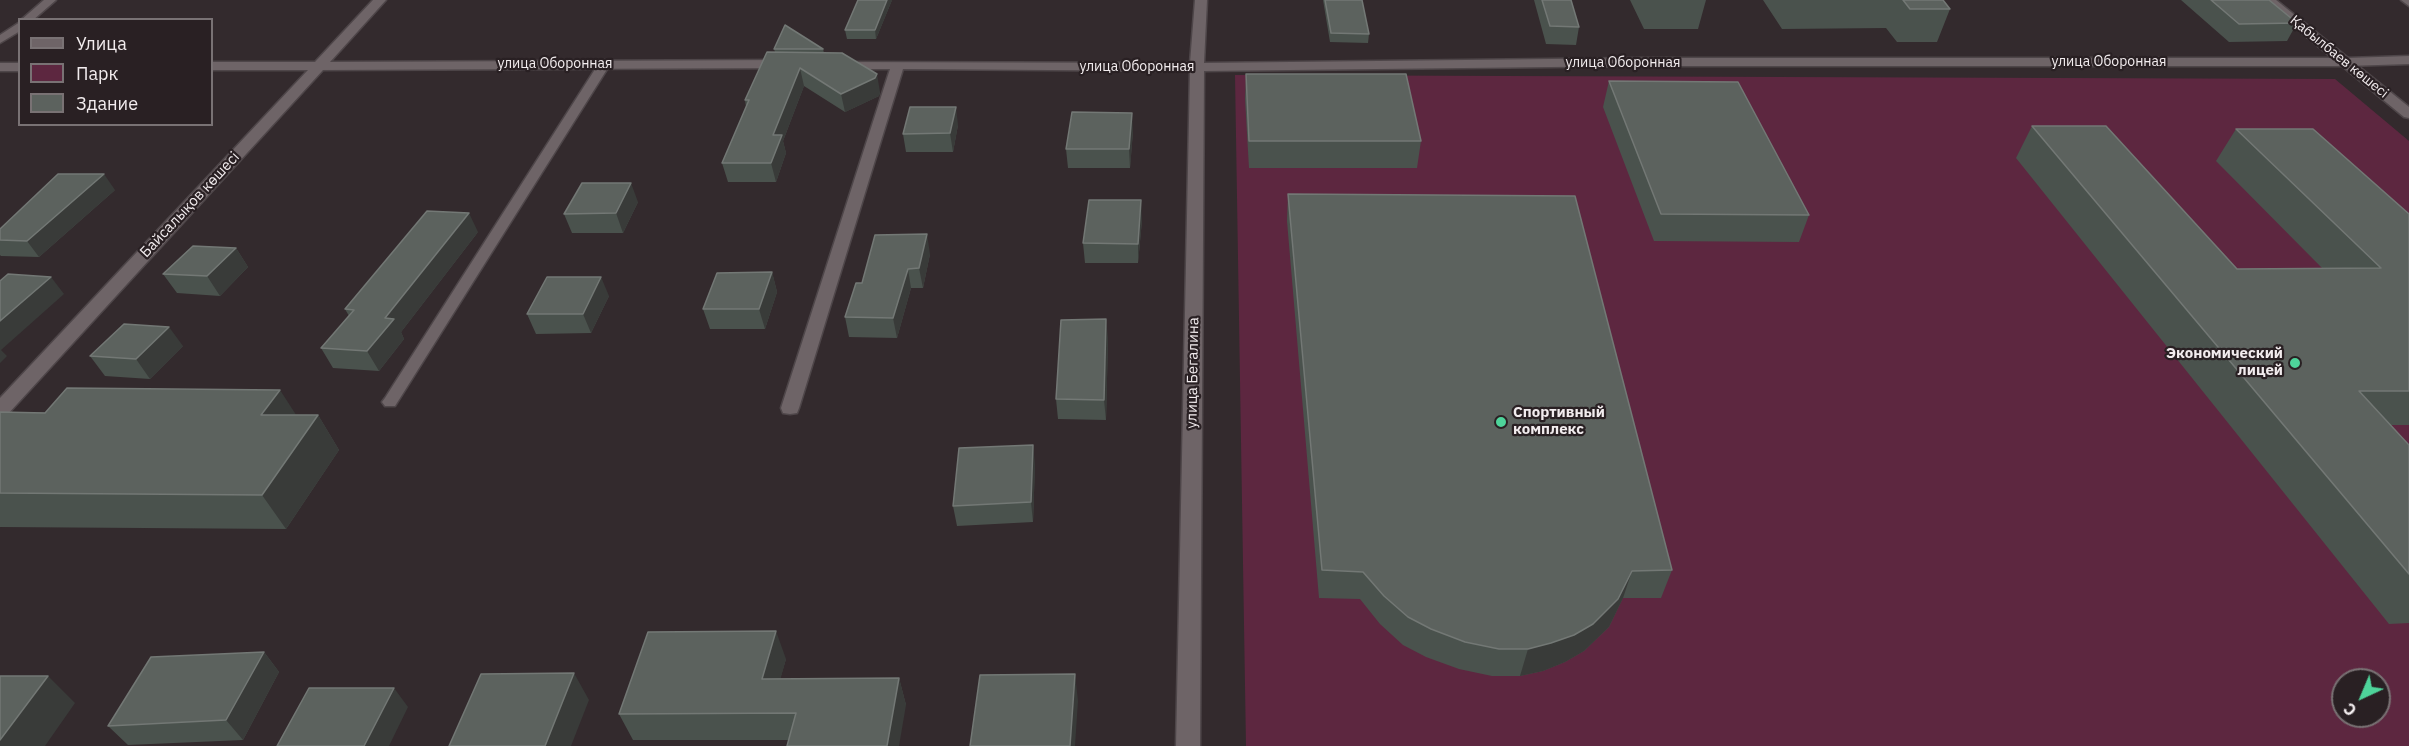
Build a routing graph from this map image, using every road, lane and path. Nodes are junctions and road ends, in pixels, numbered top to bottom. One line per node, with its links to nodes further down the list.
1 (51, 0): 5 (lane)
2 (380, 0): 15 (street, Байсалықов көшесі)
3 (1201, 0): 18 (street, улица Бегалина)
4 (2268, 0): 9 (street, Қабылбаев көшесі)
5 (28, 18)
6 (18, 26): 7 (lane)
7 (0, 40)
8 (2409, 60): 9 (street, улица Оборонная)
9 (2347, 62): 18 (street, улица Оборонная); 19 (street, Қабылбаев көшесі)
10 (605, 63): 11 (street, улица Оборонная); 15 (street, улица Оборонная); 20 (lane)
11 (804, 64)
12 (828, 65): 13 (street, улица Оборонная)
13 (898, 65): 18 (street, улица Оборонная); 21 (street)
14 (213, 66): 15 (street, улица Оборонная)
15 (319, 66): 22 (street, Байсалықов көшесі)
16 (0, 67): 17 (street)
17 (18, 67)
18 (1197, 67): 23 (street, улица Бегалина)
19 (2409, 114)
20 (390, 402)
21 (790, 408)
22 (0, 410)
23 (1188, 746)

